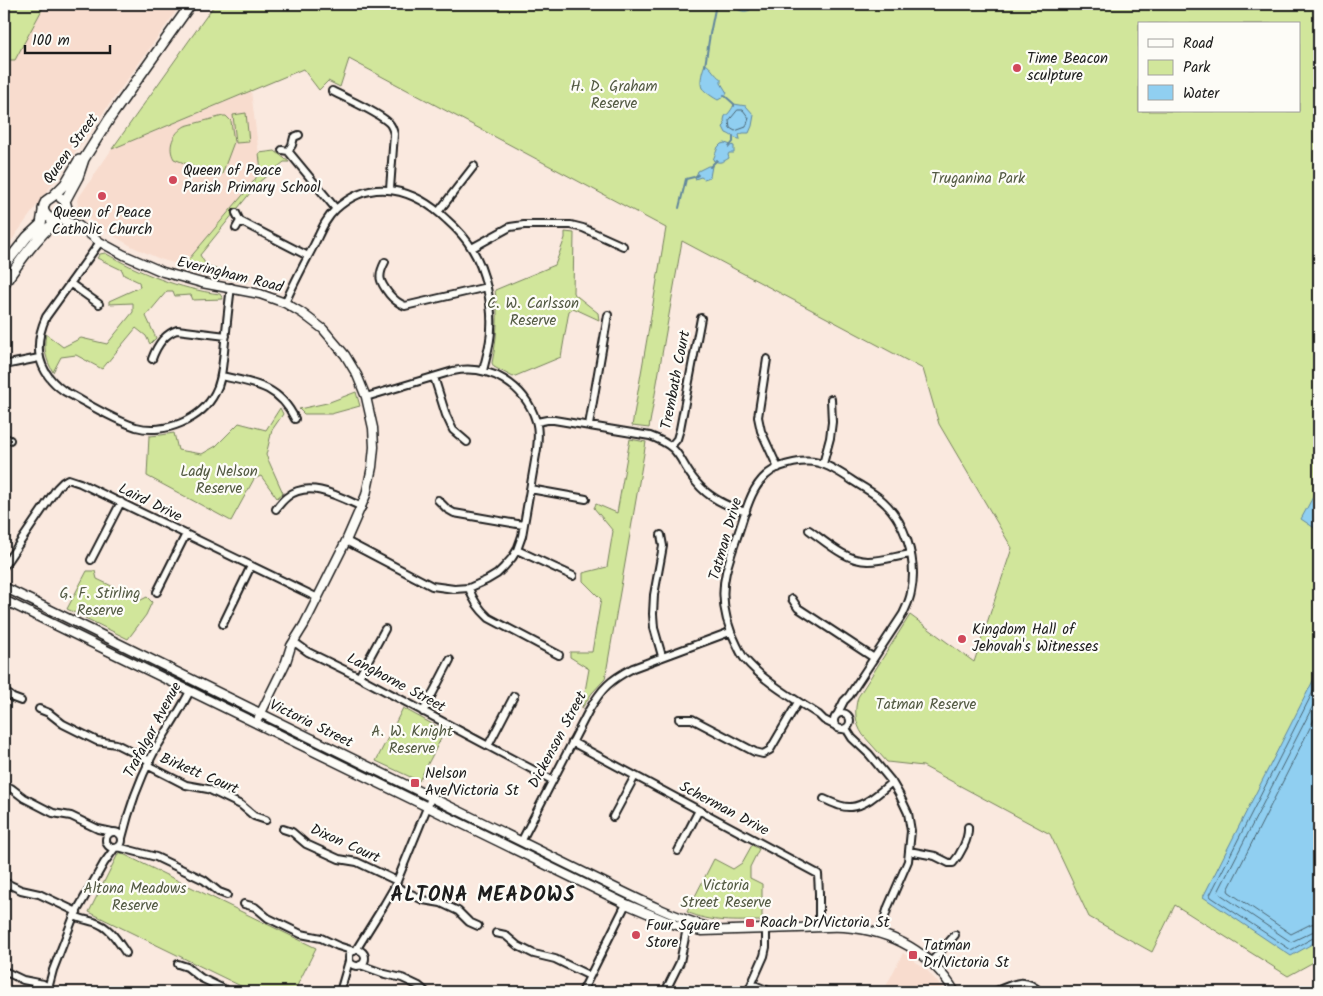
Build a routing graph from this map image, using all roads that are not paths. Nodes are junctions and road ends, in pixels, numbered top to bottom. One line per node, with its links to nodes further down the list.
1 (191, 4): 3 (main road, Queen Street)
2 (332, 91): 6 (street)
3 (110, 118): 7 (main road, Queen Street); 8 (main road, Queen Street)
4 (299, 135): 9 (street)
5 (474, 166): 11 (street)
6 (390, 189): 9 (street); 11 (street)
7 (53, 196): 8 (main road); 10 (main road)
8 (66, 205): 13 (main road); 15 (street, Everingham Road)
9 (336, 209): 20 (street)
10 (43, 210): 13 (main road); 22 (main road)
11 (438, 211): 19 (street)
12 (236, 213): 14 (street)
13 (58, 219): 15 (street, Everingham Road); 23 (main road)
14 (240, 221): 16 (street); 20 (street)
15 (79, 226): 17 (street, Everingham Road)
16 (236, 228)
17 (100, 242): 24 (street); 26 (street, Everingham Road)
18 (622, 246): 19 (street)
19 (472, 248): 25 (street)
20 (308, 256): 27 (street)
21 (385, 262): 25 (street)
22 (4, 266)
23 (4, 284)
24 (70, 284): 28 (street); 32 (street)
25 (487, 287): 36 (street)
26 (231, 288): 27 (street, Everingham Road); 31 (street)
27 (285, 303): 39 (street, Everingham Road)
28 (98, 304)
29 (608, 315): 43 (street)
30 (701, 318): 45 (street, Trembath Court)
31 (226, 336): 33 (street); 37 (street)
32 (39, 358): 35 (street); 37 (street)
33 (152, 359)
34 (767, 360): 47 (street)
35 (4, 365)
36 (483, 370): 38 (street); 42 (street)
37 (221, 376): 41 (street)
38 (434, 377): 39 (street); 44 (street)
39 (366, 398): 52 (street, Everingham Road)
40 (831, 399): 46 (street)
41 (295, 419)
42 (537, 422): 43 (street); 48 (street)
43 (589, 425): 45 (street)
44 (468, 442)
45 (671, 446): 54 (street)
46 (823, 464): 47 (street, Tatman Drive); 61 (street, Tatman Drive)
47 (778, 468): 54 (street, Tatman Drive)
48 (530, 489): 49 (street); 55 (street)
49 (586, 499)
50 (438, 500): 55 (street)
51 (121, 502): 57 (street, Laird Drive); 62 (street); 63 (street, Laird Drive)
52 (362, 507): 53 (street); 59 (street, Everingham Road)
53 (276, 509)
54 (746, 512): 74 (street, Tatman Drive)
55 (524, 525): 60 (street)
56 (809, 530): 61 (street)
57 (186, 534): 64 (street, Laird Drive); 68 (street)
58 (660, 535): 77 (street)
59 (346, 541): 67 (street); 69 (street, Everingham Road)
60 (517, 550): 65 (street); 67 (street)
61 (911, 554): 78 (street, Tatman Drive)
62 (91, 560)
63 (4, 566)
64 (251, 566): 69 (street, Laird Drive); 72 (street)
65 (573, 576)
66 (4, 587): 81 (street, Victoria Street)
67 (469, 588): 76 (street)
68 (158, 592)
69 (318, 598): 75 (street, Everingham Road)
70 (792, 599): 78 (street)
71 (4, 600): 83 (street, Victoria Street)
72 (223, 624)
73 (385, 629): 80 (street)
74 (730, 632): 77 (street, Dickenson Street); 87 (street, Tatman Drive)
75 (295, 645): 80 (street, Langhorne Street); 90 (street, Everingham Road)
76 (559, 655)
77 (662, 656): 99 (street, Dickenson Street)
78 (874, 658): 85 (street, Tatman Drive)
79 (450, 660): 89 (street)
80 (359, 677): 89 (street, Langhorne Street)
81 (195, 681): 83 (street, Trafalgar Avenue); 90 (street, Victoria Street)
82 (4, 690): 86 (street)
83 (190, 691): 96 (street, Victoria Street); 102 (street, Trafalgar Avenue)
84 (514, 696): 101 (street)
85 (849, 696): 91 (street, Tatman Drive); 93 (street, Tatman Drive)
86 (22, 701)
87 (798, 702): 92 (street, Tatman Drive); 94 (street)
88 (39, 709): 102 (street, Birkett Court)
89 (423, 712): 101 (street, Langhorne Street)
90 (261, 714): 96 (street, Everingham Road); 107 (street, Victoria Street)
91 (846, 714): 93 (street); 95 (street)
92 (819, 715): 93 (street, Tatman Drive); 97 (street, Tatman Drive)
93 (836, 716): 97 (street)
94 (679, 718)
95 (850, 722): 98 (street); 100 (street)
96 (256, 723): 109 (street, Victoria Street)
97 (836, 726): 98 (street)
98 (843, 729): 100 (street)
99 (572, 742): 103 (street, Scherman Drive); 104 (street, Dickenson Street)
100 (859, 744): 105 (street)
101 (488, 746): 104 (street, Langhorne Street)
102 (149, 763): 112 (street, Birkett Court); 113 (street, Trafalgar Avenue)
103 (635, 776): 110 (street, Scherman Drive); 111 (street)
104 (552, 780): 120 (street, Dickenson Street)
105 (892, 782): 108 (street); 125 (street)
106 (4, 785): 115 (street)
107 (431, 798): 109 (street); 120 (street, Victoria Street)
108 (824, 799)
109 (427, 806): 124 (street, Victoria Street); 128 (street)
110 (699, 810): 123 (street); 136 (street, Scherman Drive)
111 (613, 817)
112 (266, 820)
113 (126, 821): 117 (street, Trafalgar Avenue); 118 (street, Trafalgar Avenue)
114 (968, 827): 125 (street)
115 (98, 829): 117 (street); 119 (street)
116 (283, 829): 128 (street, Dixon Court)
117 (113, 832): 118 (street); 119 (street)
118 (122, 839): 121 (street); 122 (street)
119 (107, 842): 121 (street); 126 (street)
120 (521, 842): 124 (street, Dickenson Street); 130 (street, Victoria Street)
121 (116, 847): 122 (street); 126 (street)
122 (130, 850): 129 (street)
123 (678, 850)
124 (516, 851): 132 (street, Victoria Street)
125 (909, 851): 139 (street)
126 (104, 863): 133 (street)
127 (4, 882): 133 (street)
128 (396, 884): 135 (street, Dixon Court); 140 (street)
129 (226, 895)
130 (630, 895): 132 (street); 134 (street, Victoria Street)
131 (244, 904): 142 (street)
132 (626, 904): 134 (street, Victoria Street); 153 (street)
133 (75, 914): 144 (street); 151 (street)
134 (688, 925): 137 (street, Victoria Street); 164 (street)
135 (478, 926)
136 (818, 927): 137 (street, Victoria Street); 139 (street, Victoria Street)
137 (766, 929): 157 (street)
138 (496, 933): 153 (street)
139 (880, 933): 147 (street, Victoria Street)
140 (366, 935): 143 (street); 145 (street)
141 (955, 935): 147 (street)
142 (338, 946): 143 (street); 146 (street)
143 (355, 951): 145 (street); 146 (street)
144 (126, 953)
145 (364, 957): 149 (street); 150 (street)
146 (349, 960): 149 (street); 155 (street)
147 (931, 962): 167 (street, Victoria Street)
148 (178, 964): 160 (street)
149 (358, 966): 150 (street); 155 (street)
150 (373, 969): 162 (street)
151 (53, 970): 156 (street); 158 (street)
152 (4, 971): 154 (street)
153 (590, 976): 163 (street)
154 (23, 980): 156 (street); 159 (street)
155 (343, 982): 161 (street)
156 (39, 983): 158 (street); 159 (street)
157 (752, 984): 165 (street); 166 (street)
158 (49, 991)
159 (33, 992)
160 (230, 992)
161 (340, 992)
162 (426, 992)
163 (582, 992)
164 (666, 992)
165 (748, 992)
166 (770, 992)
167 (955, 992)
168 (994, 992): 169 (street)
169 (1040, 992)

